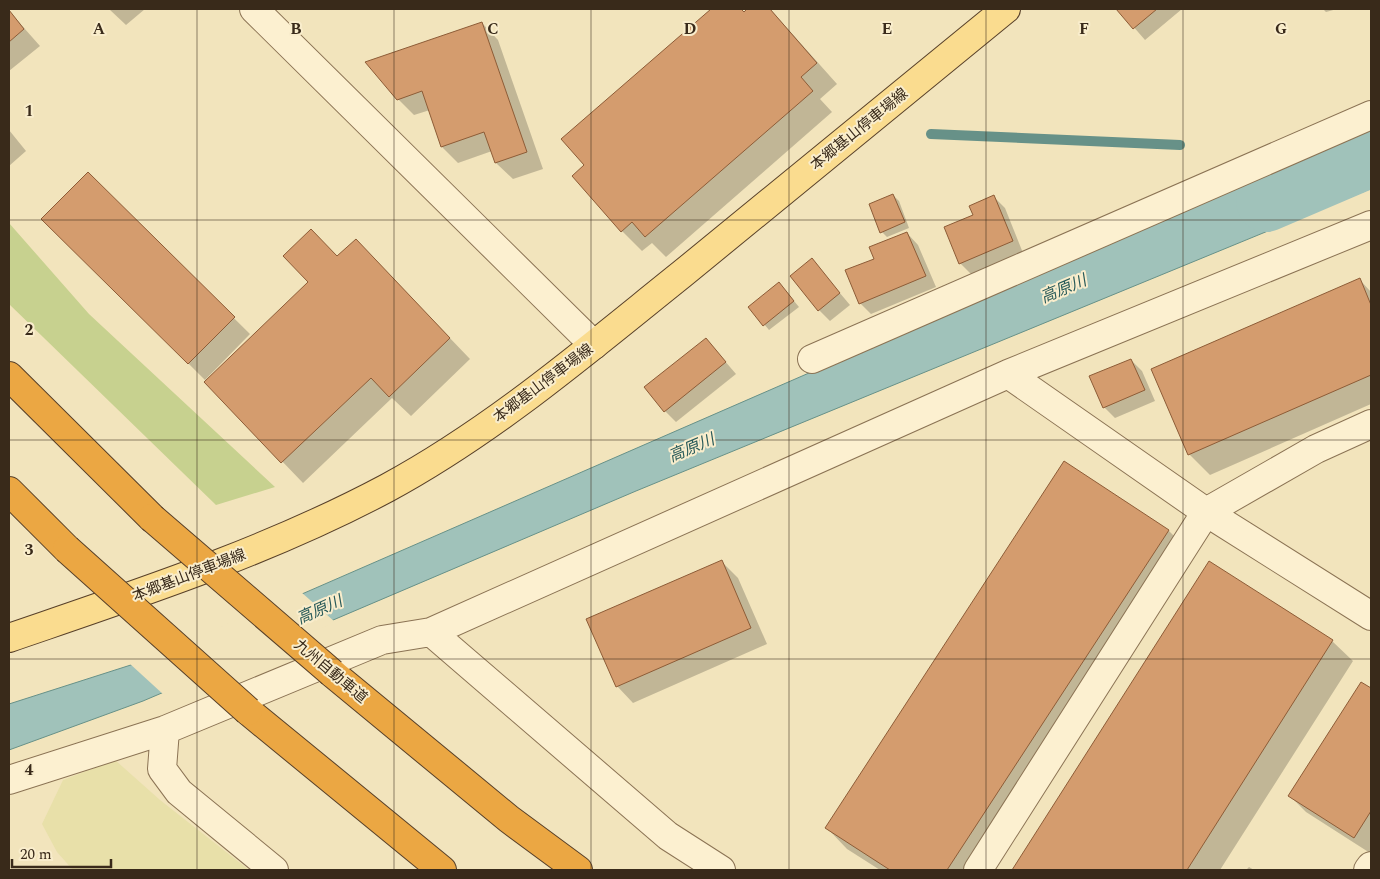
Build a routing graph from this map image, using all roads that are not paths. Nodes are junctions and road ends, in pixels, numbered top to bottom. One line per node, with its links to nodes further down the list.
1 (254, 9): 5 (street)
2 (1006, 9): 5 (main road, 本郷基山停車場線)
3 (1371, 115): 6 (street)
4 (1371, 224): 7 (street)
5 (594, 345): 14 (main road, 本郷基山停車場線)
6 (812, 359)
7 (1008, 374): 11 (street); 13 (street)
8 (9, 376): 20 (highway, 九州自動車道, bridge)
9 (1371, 424): 11 (street)
10 (9, 491): 19 (highway, bridge)
11 (1206, 512): 12 (street); 22 (street)
12 (1371, 616)
13 (431, 632): 15 (street); 21 (street)
14 (9, 638)
15 (165, 730): 16 (street); 18 (street)
16 (9, 780)
17 (1371, 866): 23 (street)
18 (274, 870)
19 (442, 870)
20 (578, 870)
21 (721, 870)
22 (978, 870)
23 (1368, 870)

